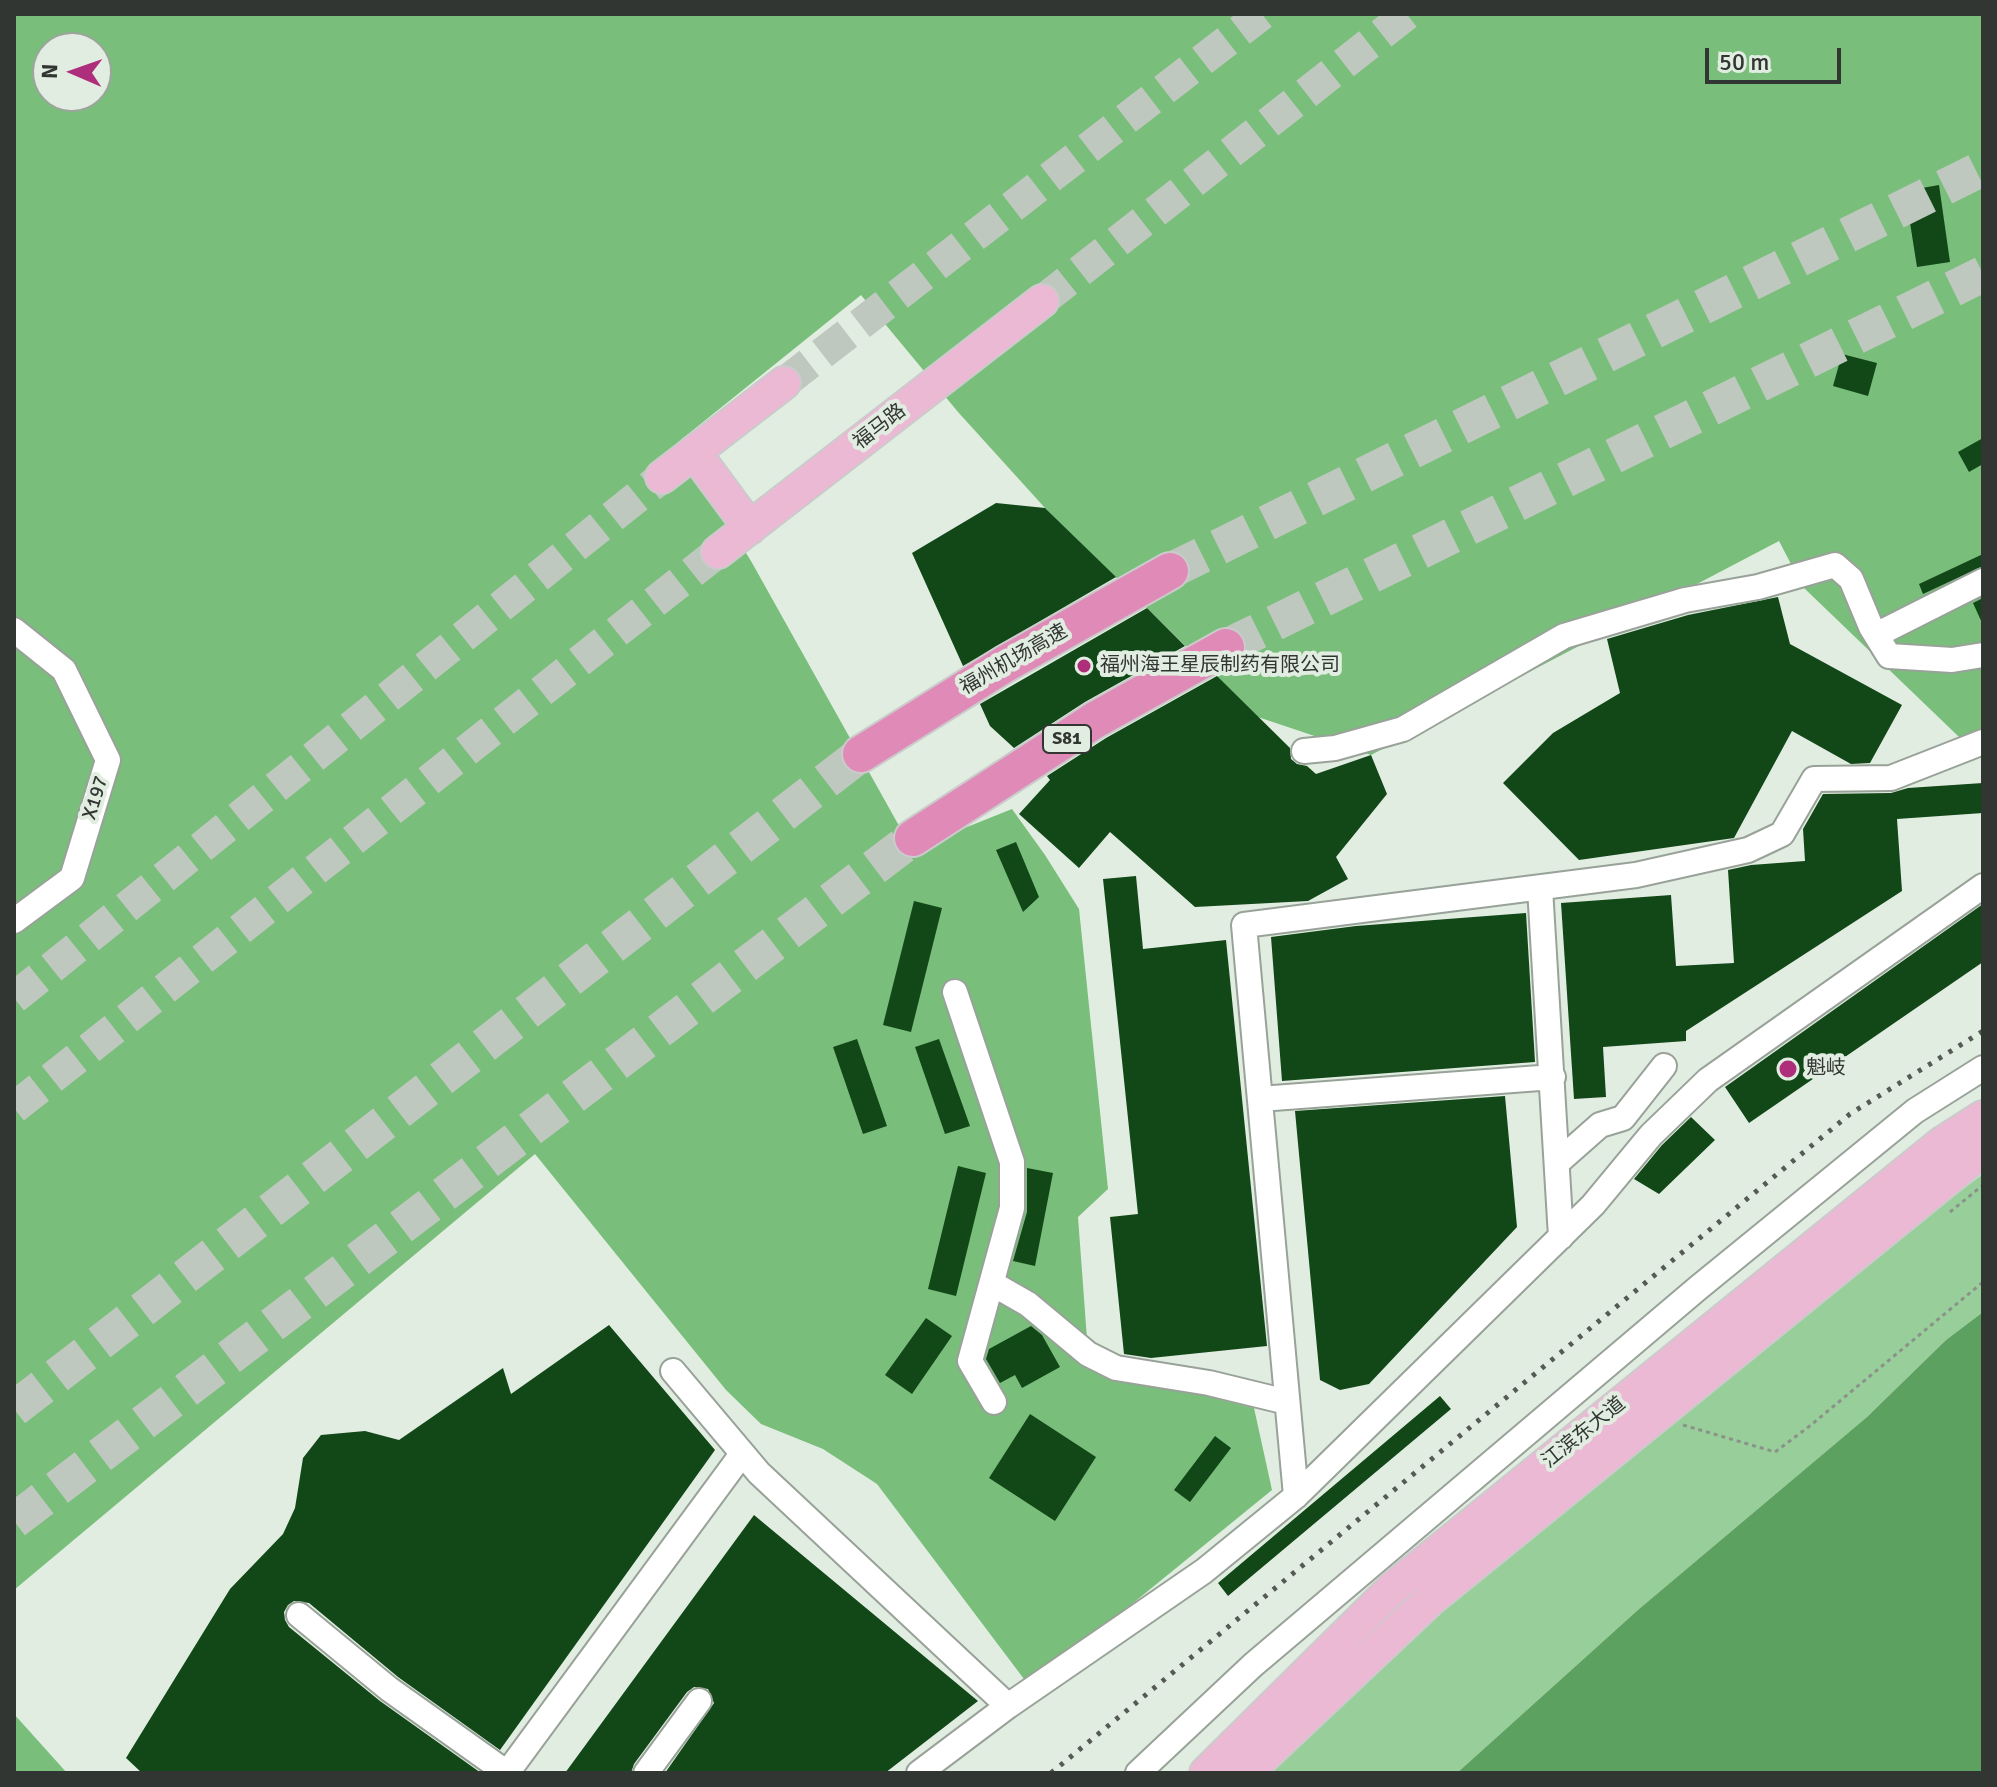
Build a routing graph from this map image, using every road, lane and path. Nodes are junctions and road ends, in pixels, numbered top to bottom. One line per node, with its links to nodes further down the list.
1 (1042, 301): 5 (main road, 福马路)
2 (784, 383): 3 (main road)
3 (694, 452): 4 (main road); 5 (main road)
4 (662, 477)
5 (750, 528): 6 (main road, 福马路)
6 (718, 552)
7 (1170, 571): 15 (highway, 福州机场高速)
8 (1983, 581): 10 (street)
9 (14, 630): 19 (street, X197 / X197)
10 (1876, 635): 12 (street); 14 (street)
11 (1226, 647): 16 (highway, S81)
12 (1983, 655)
13 (1983, 742): 18 (street)
14 (1304, 751)
15 (861, 754)
16 (913, 838)
17 (1983, 886): 28 (street)
18 (1540, 888): 23 (street); 24 (street)
19 (14, 921)
20 (955, 992): 30 (street)
21 (1664, 1066): 27 (street)
22 (1983, 1068): 42 (street)
23 (1553, 1077): 24 (street); 27 (street)
24 (1260, 1099): 33 (street)
25 (1983, 1117): 43 (main road, 江滨东大道)
26 (1983, 1150): 44 (main road)
27 (1557, 1163): 28 (street)
28 (1561, 1237): 36 (street)
29 (1983, 1282): 34 (path)
30 (993, 1284): 32 (street); 33 (street)
31 (673, 1371): 35 (street)
32 (994, 1402)
33 (1287, 1402): 36 (street)
34 (1679, 1423)
35 (742, 1454): 37 (street); 39 (street)
36 (1296, 1496): 39 (street)
37 (299, 1615)
38 (699, 1701): 40 (street)
39 (1008, 1706): 41 (street)
40 (646, 1773)
41 (919, 1773)
42 (1138, 1773)
43 (1206, 1773)
44 (1246, 1773)

